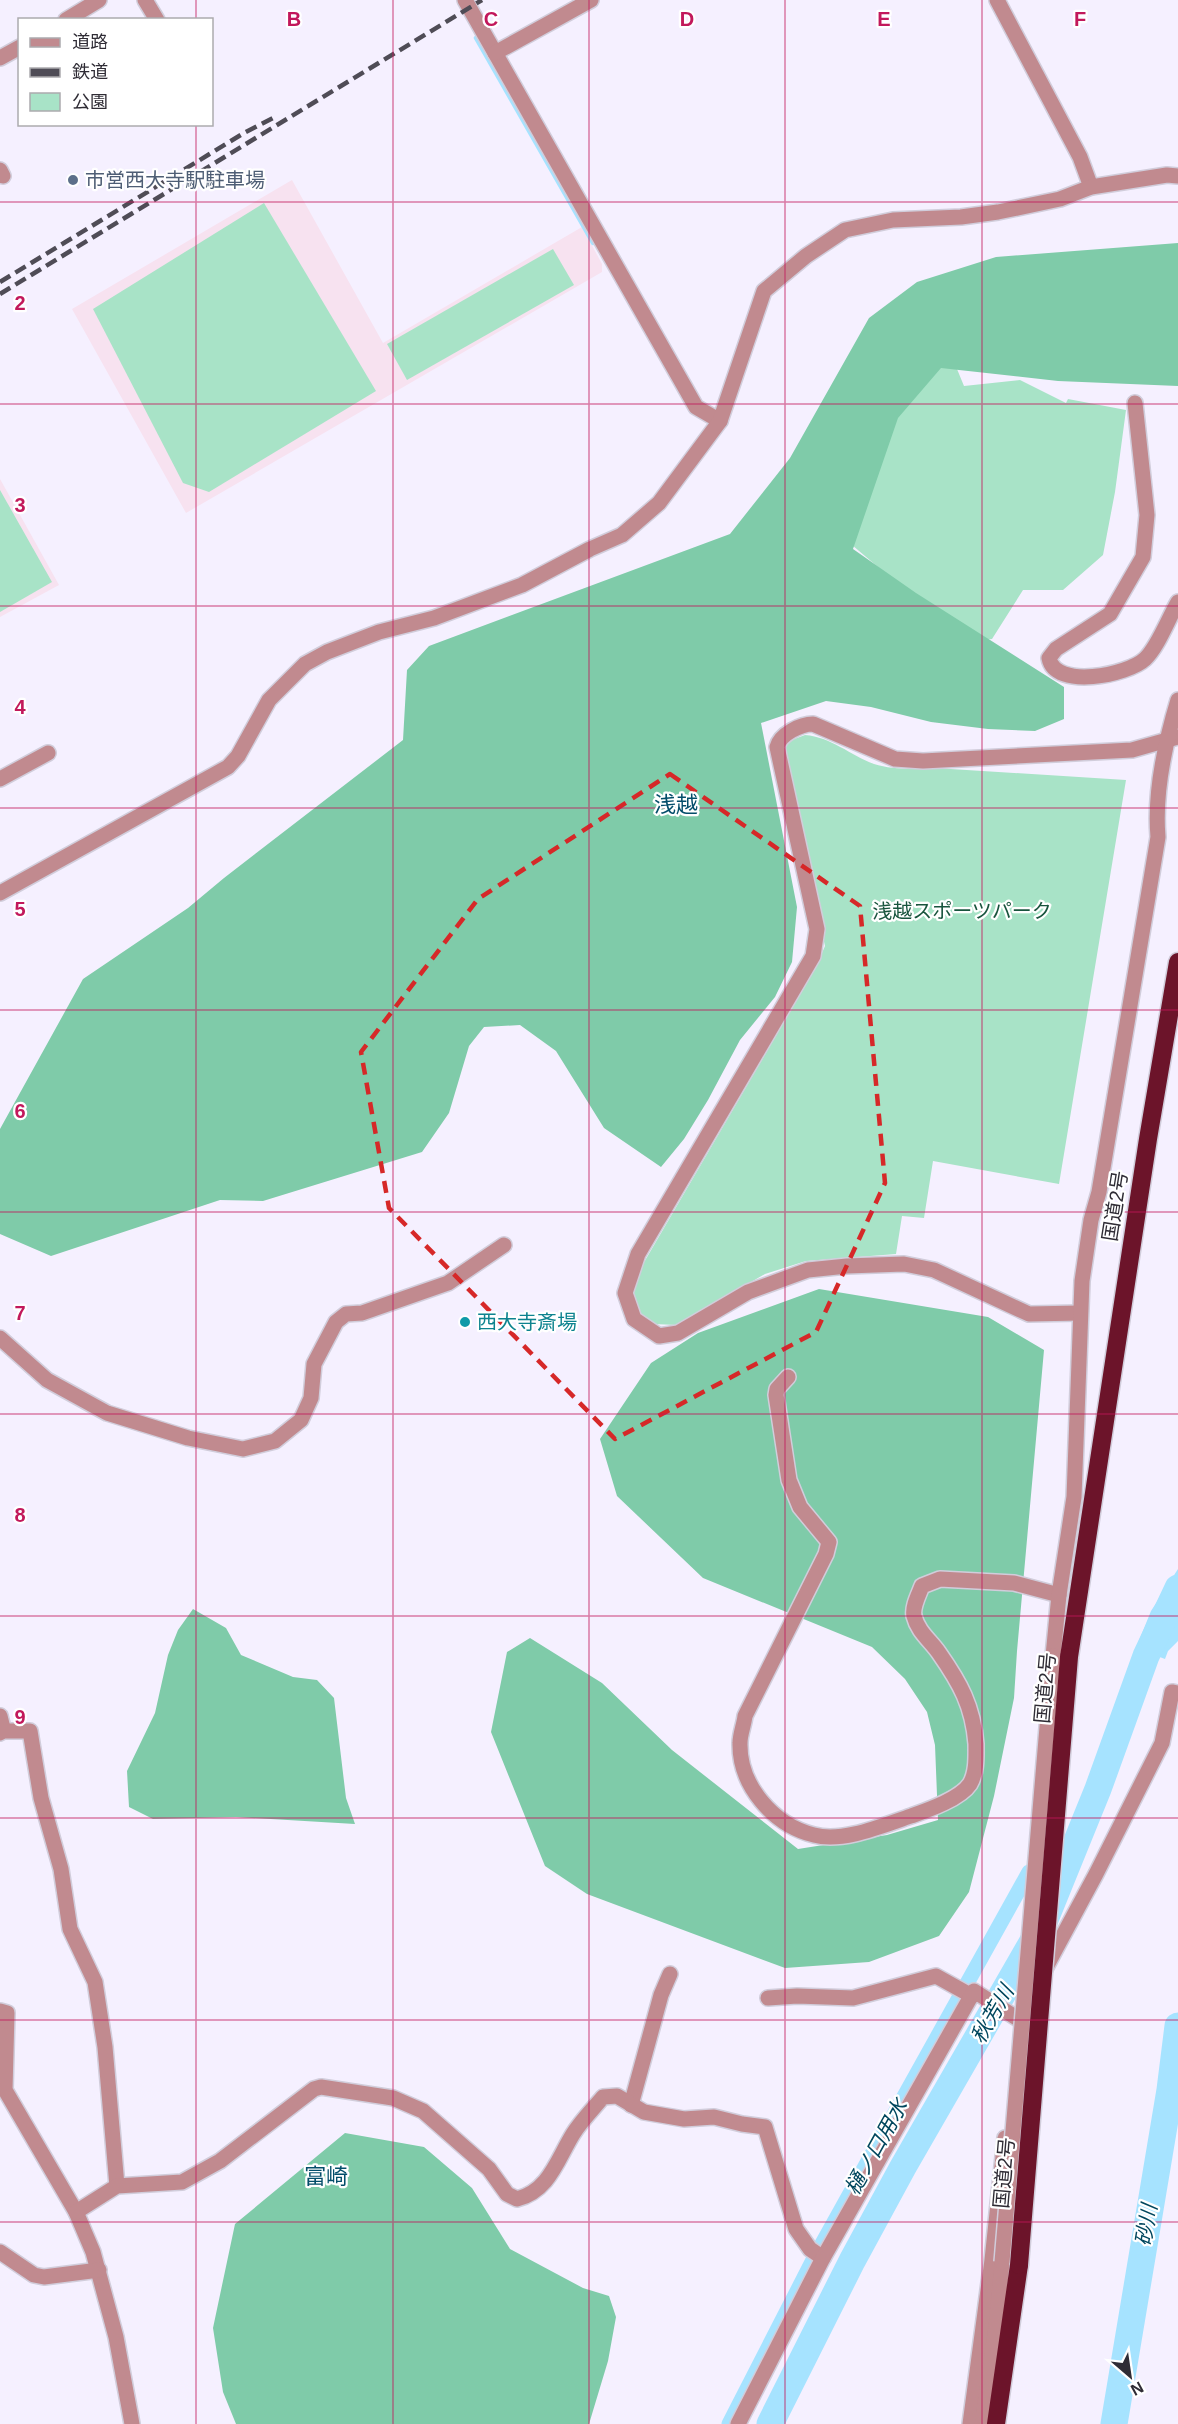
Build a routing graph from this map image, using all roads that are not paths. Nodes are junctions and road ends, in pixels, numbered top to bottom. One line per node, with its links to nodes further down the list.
1 (99, 0): 6 (street)
2 (145, 0): 7 (street)
3 (465, 0): 9 (street)
4 (591, 0): 9 (street)
5 (997, 0): 12 (street)
6 (69, 18)
7 (156, 18)
8 (18, 48): 10 (street)
9 (495, 53): 14 (street)
10 (0, 58)
11 (1178, 176): 12 (street)
12 (1091, 187): 14 (street)
13 (1135, 403): 15 (street)
14 (720, 421): 20 (street)
15 (1178, 602)
16 (1178, 700): 17 (street)
17 (1173, 738): 23 (street); 23 (street)
18 (48, 753): 19 (street)
19 (0, 779)
20 (0, 893)
21 (1178, 962): 27 (highway, 国道2号)
22 (504, 1245): 24 (street)
23 (1080, 1313): 26 (street)
24 (0, 1338)
25 (788, 1377): 26 (street)
26 (1059, 1595): 27 (street)
27 (1061, 1656): 40 (highway, 国道2号, bridge)
28 (1175, 1692): 34 (street)
29 (0, 1727): 36 (street)
30 (670, 1974): 35 (street)
31 (968, 1992): 32 (street); 34 (street); 39 (street)
32 (768, 1998)
33 (0, 2011): 37 (street)
34 (1017, 2018): 44 (street)
35 (631, 2104): 36 (street); 39 (street)
36 (117, 2186): 37 (street)
37 (76, 2212): 41 (street)
38 (0, 2252): 41 (street)
39 (818, 2255): 43 (street)
40 (1011, 2263): 45 (street); 46 (highway, 国道2号)
41 (99, 2270): 42 (street)
42 (132, 2424)
43 (738, 2424)
44 (970, 2424)
45 (982, 2424)
46 (996, 2424)

